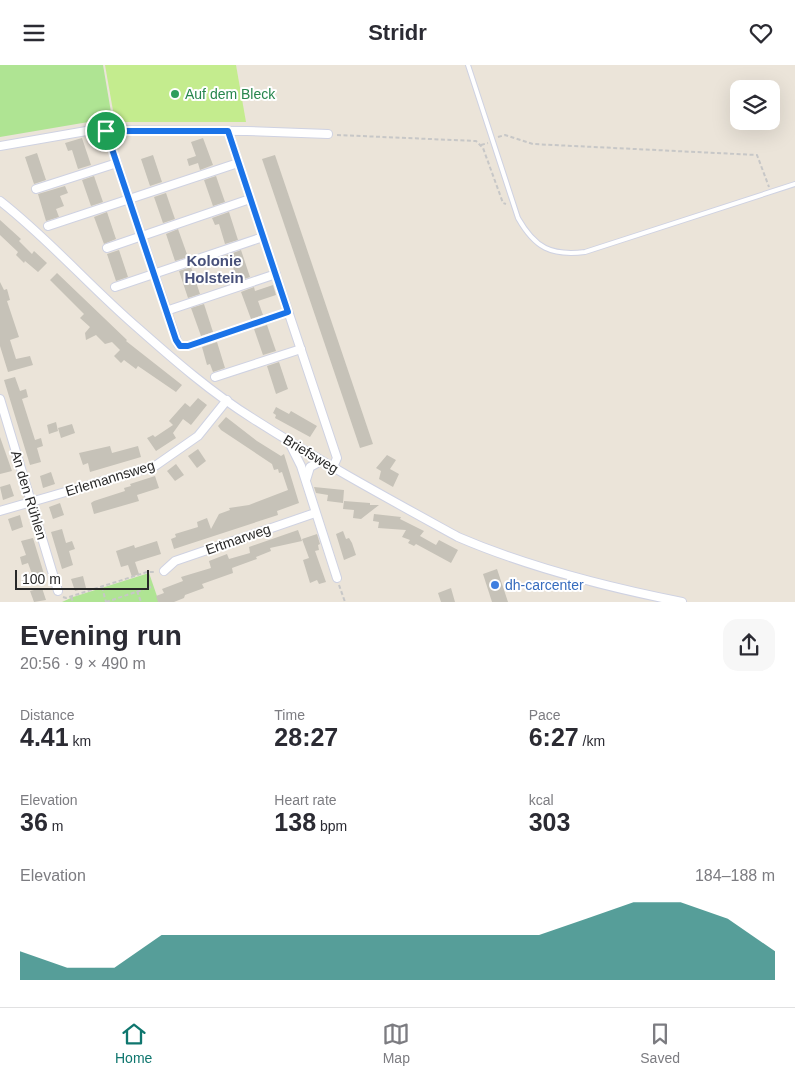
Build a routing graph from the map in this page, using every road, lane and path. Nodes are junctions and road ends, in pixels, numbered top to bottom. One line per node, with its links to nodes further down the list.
1 (468, 65): 5 (lane)
2 (106, 131): 3 (street); 6 (street); 7 (street)
3 (228, 131): 4 (street); 8 (street)
4 (328, 135): 15 (path)
5 (493, 142): 11 (path); 15 (lane)
6 (0, 146)
7 (117, 163): 10 (street); 12 (street)
8 (238, 163): 12 (street); 13 (street)
9 (795, 184): 11 (lane)
10 (36, 189)
11 (770, 192): 15 (lane)
12 (129, 199): 16 (street); 17 (street)
13 (250, 199): 17 (street); 18 (street)
14 (0, 201): 28 (street, Briefsweg)
15 (513, 202)
16 (48, 226)
17 (142, 237): 19 (street); 20 (street)
18 (263, 237): 20 (street); 21 (street)
19 (107, 248)
20 (154, 274): 22 (street); 23 (street)
21 (276, 274): 23 (street); 24 (street)
22 (115, 287)
23 (166, 311): 24 (street)
24 (288, 312): 25 (street)
25 (301, 349): 26 (street); 31 (street)
26 (215, 377)
27 (0, 399): 33 (street, An den Rühlen)
28 (227, 400): 29 (street, Briefsweg); 33 (street, Erlemannsweg)
29 (288, 440): 30 (street, Briefsweg); 32 (street)
30 (321, 461): 31 (street, Briefsweg); 32 (street)
31 (332, 467): 47 (street, Briefsweg)
32 (306, 480): 35 (street)
33 (31, 501): 34 (street, Erlemannsweg); 41 (street, An den Rühlen)
34 (0, 511)
35 (316, 513): 36 (street, Ertmarweg); 37 (street)
36 (164, 571): 38 (path)
37 (337, 577): 46 (path)
38 (102, 587): 42 (path); 44 (path)
39 (151, 587): 40 (path)
40 (137, 591): 44 (path); 45 (path)
41 (59, 593): 42 (path)
42 (71, 597): 43 (path)
43 (73, 602)
44 (106, 602)
45 (141, 602)
46 (345, 602)
47 (682, 602)

